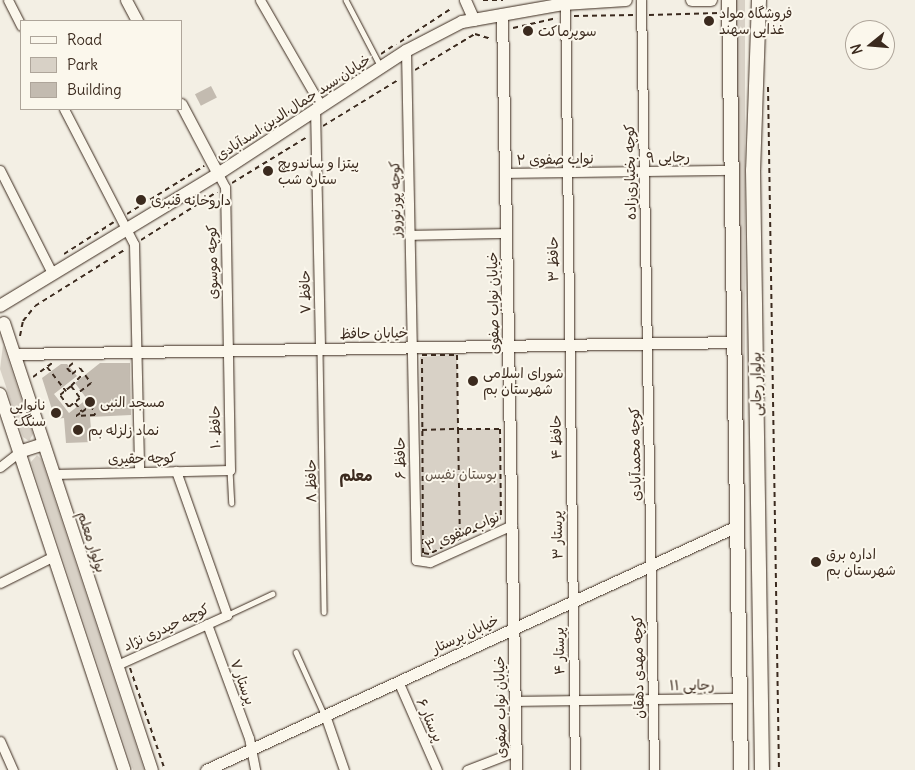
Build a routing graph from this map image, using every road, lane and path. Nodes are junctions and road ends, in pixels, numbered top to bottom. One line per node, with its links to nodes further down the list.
1 (8, 0): 22 (street)
2 (126, 0): 20 (street)
3 (260, 0): 30 (street)
4 (346, 0): 27 (lane)
5 (464, 0): 21 (street)
6 (483, 0): 7 (path)
7 (502, 0)
8 (626, 0): 15 (main road, خیابان سید جمال الدین اسدآبادی)
9 (642, 0): 19 (street, کوچه بختیاری‌زاده)
10 (692, 0): 11 (main road)
11 (712, 0)
12 (729, 0): 36 (main road, بولوار رجایی)
13 (750, 0): 24 (main road)
14 (759, 0): 24 (main road, بولوار رجایی)
15 (564, 7): 18 (main road, خیابان سید جمال الدین اسدآبادی); 19 (path); 23 (path); 38 (street, حافظ ۳)
16 (452, 8): 27 (path)
17 (720, 13): 19 (path)
18 (502, 14): 21 (main road, خیابان سید جمال الدین اسدآبادی); 40 (street, خیابان نواب صفوی)
19 (642, 15): 37 (street, کوچه بختیاری‌زاده)
20 (136, 20)
21 (474, 20): 26 (main road, خیابان سید جمال الدین اسدآبادی)
22 (20, 24)
23 (513, 28)
24 (754, 34): 81 (main road, بولوار رجایی)
25 (491, 40): 28 (path)
26 (406, 51): 27 (main road, خیابان سید جمال الدین اسدآبادی); 28 (street, کوچه پورنوروز)
27 (379, 62): 30 (main road, خیابان سید جمال الدین اسدآبادی); 30 (path)
28 (407, 74): 33 (path); 46 (street, کوچه پورنوروز)
29 (768, 78): 128 (path)
30 (317, 103): 33 (street, حافظ ۷); 34 (path); 41 (main road, خیابان سید جمال الدین اسدآبادی)
31 (182, 106): 34 (street)
32 (65, 110): 43 (street)
33 (315, 131): 42 (path); 56 (street, حافظ ۷)
34 (212, 161): 41 (street); 43 (path)
35 (0, 170): 48 (street)
36 (732, 170): 37 (street, رجایی ۹); 51 (main road, بولوار رجایی)
37 (644, 171): 39 (street, رجایی ۹); 52 (street, کوچه بختیاری‌زاده)
38 (565, 172): 39 (street, نواب صفوی ۲); 40 (street, نواب صفوی ۲); 53 (street, حافظ ۳)
39 (605, 172)
40 (505, 173): 45 (street, خیابان نواب صفوی)
41 (218, 174): 42 (street, کوچه موسوی); 44 (main road, خیابان سید جمال الدین اسدآبادی)
42 (225, 187): 47 (path); 57 (street, کوچه موسوی)
43 (120, 218): 44 (street); 48 (path)
44 (127, 231): 47 (street); 48 (main road, خیابان سید جمال الدین اسدآبادی)
45 (506, 233): 46 (street); 54 (street, خیابان نواب صفوی)
46 (409, 235): 55 (street, کوچه پورنوروز)
47 (134, 244): 58 (street); 59 (path)
48 (50, 268): 49 (main road, خیابان سید جمال الدین اسدآبادی)
49 (0, 306)
50 (1, 322): 59 (main road, بولوار معلم)
51 (735, 342): 52 (street, خیابان حافظ); 80 (main road, بولوار رجایی)
52 (647, 343): 53 (street, خیابان حافظ); 96 (street, کوچه محمدآبادی)
53 (568, 344): 54 (street, خیابان حافظ); 86 (street, حافظ ۴)
54 (509, 346): 55 (street, خیابان حافظ); 91 (street, خیابان نواب صفوی)
55 (412, 348): 56 (street, خیابان حافظ); 79 (street, حافظ ۶)
56 (320, 349): 57 (street, خیابان حافظ); 100 (lane, حافظ ۸)
57 (227, 351): 58 (street, خیابان حافظ); 85 (street, حافظ ۱۰)
58 (136, 352): 59 (street, خیابان حافظ); 88 (street)
59 (20, 354): 82 (main road, بولوار معلم)
60 (465, 354): 61 (path)
61 (457, 355): 77 (path); 79 (path)
62 (74, 362): 63 (path); 65 (path); 67 (path)
63 (83, 362)
64 (59, 363): 66 (path)
65 (67, 363)
66 (47, 366): 68 (path); 70 (path)
67 (84, 373): 69 (path); 72 (path)
68 (33, 377)
69 (71, 386): 70 (path); 72 (path)
70 (66, 391): 73 (path)
71 (0, 394): 74 (main road)
72 (77, 394): 73 (path)
73 (75, 403): 75 (path)
74 (2, 408): 83 (main road)
75 (82, 412): 75 (path)
76 (500, 420): 78 (path)
77 (458, 429): 78 (path); 79 (path); 93 (path)
78 (500, 429): 93 (path)
79 (417, 430): 93 (path); 95 (street, حافظ ۶)
80 (736, 435): 81 (main road); 92 (main road, بولوار رجایی)
81 (757, 435): 127 (main road, بولوار رجایی)
82 (44, 444): 83 (main road); 89 (main road, بولوار معلم)
83 (19, 452): 84 (street); 94 (main road)
84 (0, 468)
85 (230, 470): 87 (street, کوچه حقیری); 90 (lane, حافظ ۱۰)
86 (570, 470): 99 (street, پرستار ۳)
87 (176, 471): 88 (street, کوچه حقیری); 101 (street)
88 (139, 472): 89 (street, کوچه حقیری)
89 (54, 474): 105 (main road, بولوار معلم)
90 (232, 503)
91 (512, 525): 93 (street, نواب صفوی ۳); 103 (street, خیابان نواب صفوی)
92 (737, 526): 96 (street, خیابان پرستار); 107 (main road, بولوار رجایی)
93 (460, 544): 95 (street, نواب صفوی ۳)
94 (54, 556): 97 (street); 116 (main road)
95 (423, 561)
96 (651, 564): 99 (street, خیابان پرستار); 108 (street, کوچه مهدی دهقان)
97 (0, 583)
98 (272, 594): 101 (lane)
99 (572, 600): 103 (street, خیابان پرستار); 109 (street, پرستار ۴)
100 (324, 612)
101 (227, 615): 102 (street, کوچه حیدری نژاد)
102 (207, 624): 105 (street, کوچه حیدری نژاد); 113 (street, پرستار ۷)
103 (514, 628): 106 (street, خیابان پرستار); 110 (street, خیابان نواب صفوی)
104 (296, 652): 111 (lane)
105 (117, 665): 117 (main road, بولوار معلم)
106 (398, 681): 111 (street, خیابان پرستار); 121 (street, پرستار ۶)
107 (740, 698): 108 (street, رجایی ۱۱); 126 (main road, بولوار رجایی)
108 (653, 699): 109 (street, رجایی ۱۱); 125 (street, کوچه مهدی دهقان)
109 (574, 700): 110 (street, رجایی ۱۱); 124 (street, پرستار ۴)
110 (515, 701): 114 (street, خیابان نواب صفوی)
111 (325, 715): 113 (street, خیابان پرستار); 120 (street)
112 (0, 741): 115 (street)
113 (250, 750): 118 (street, خیابان پرستار); 119 (street, پرستار ۷)
114 (516, 751): 122 (street); 123 (street, خیابان نواب صفوی)
115 (13, 770)
116 (124, 770)
117 (152, 770)
118 (206, 770)
119 (255, 770)
120 (344, 770)
121 (437, 770)
122 (467, 770)
123 (516, 770)
124 (575, 770)
125 (654, 770)
126 (741, 770)
127 (762, 770)
128 (778, 770)

